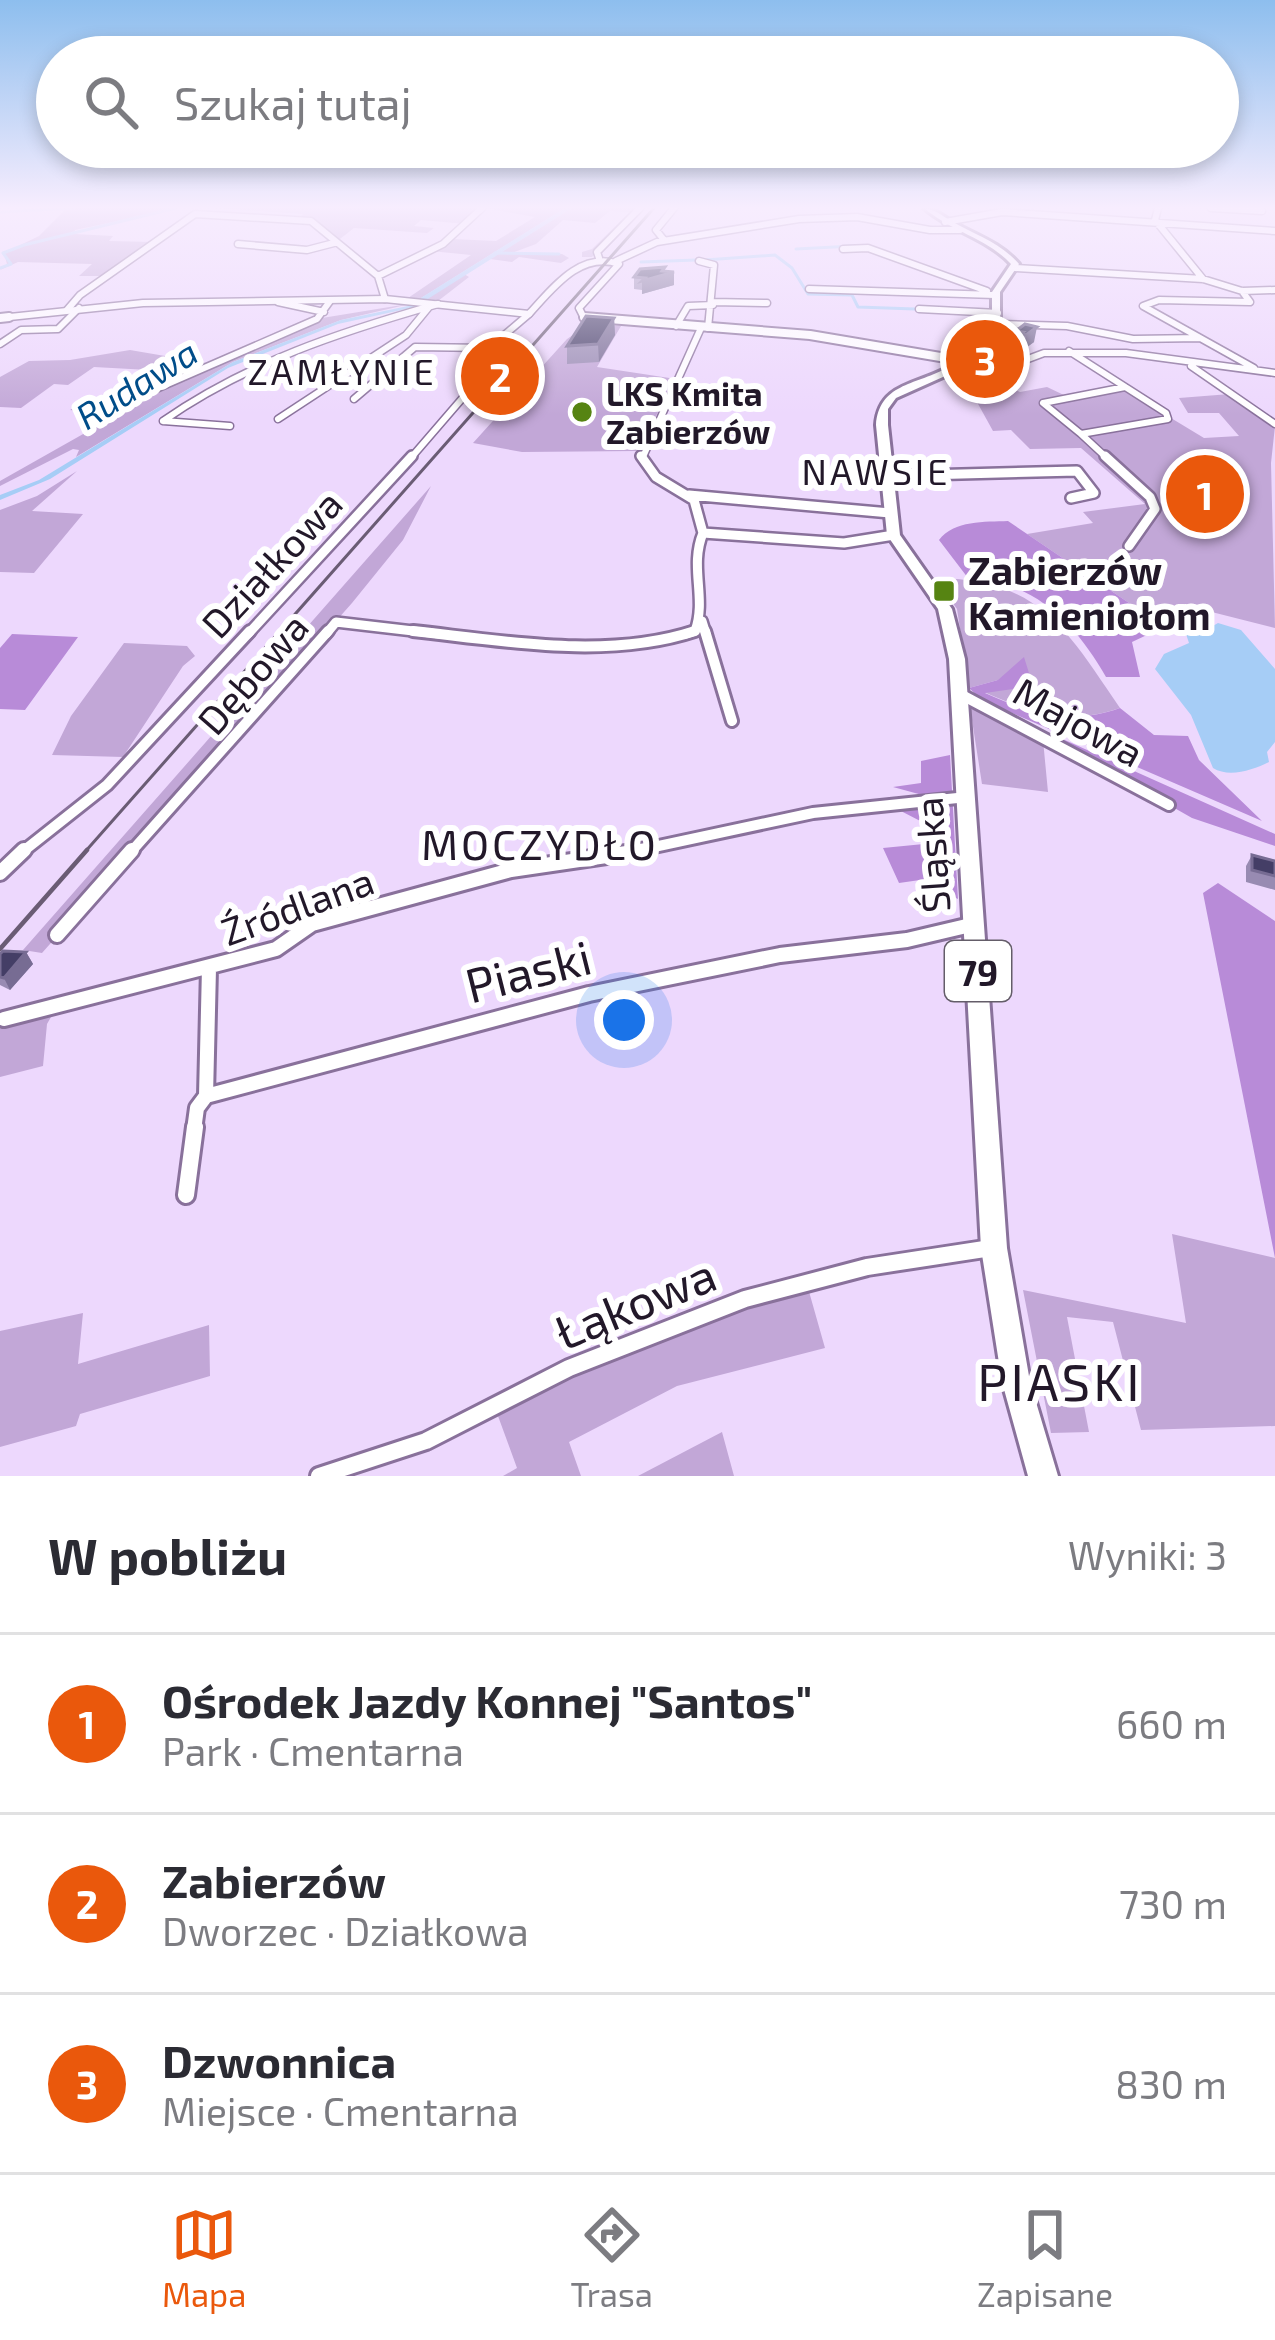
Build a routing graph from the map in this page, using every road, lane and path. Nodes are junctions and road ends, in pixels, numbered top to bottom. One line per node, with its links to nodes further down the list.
1 (106, 277): 22 (street)
2 (379, 277): 14 (street)
3 (569, 277): 24 (street)
4 (607, 277): 27 (street)
5 (713, 277): 18 (street)
6 (938, 277): 13 (street)
7 (1009, 277): 13 (main road)
8 (1167, 277): 9 (street)
9 (1203, 279): 12 (street)
10 (809, 289): 13 (street)
11 (1275, 290): 12 (street)
12 (1242, 291): 29 (street)
13 (996, 294): 26 (main road)
14 (385, 299): 15 (street); 17 (street)
15 (330, 301): 16 (street); 23 (street)
16 (278, 302): 20 (street); 23 (street)
17 (433, 304): 24 (street); 40 (street); 42 (street)
18 (713, 304): 19 (street); 27 (street); 28 (street)
19 (767, 304)
20 (79, 308): 22 (street); 30 (street)
21 (919, 308): 26 (street)
22 (67, 310): 25 (street)
23 (324, 312): 38 (street)
24 (529, 314): 31 (street)
25 (0, 318)
26 (999, 318): 29 (street); 33 (main road, 79)
27 (676, 326): 28 (street)
28 (704, 328): 33 (street); 45 (street)
29 (1200, 338): 35 (street)
30 (0, 344)
31 (488, 348): 39 (street); 58 (street, Działkowa)
32 (1069, 351): 33 (street); 34 (street); 37 (street)
33 (964, 362): 44 (main road, Śląska / 79)
34 (1188, 364): 35 (street); 41 (street)
35 (1259, 371): 36 (street)
36 (1275, 374)
37 (1125, 387): 43 (street); 43 (street)
38 (156, 389)
39 (354, 399)
40 (278, 419)
41 (1275, 424)
42 (230, 426)
43 (1081, 434): 50 (street)
44 (886, 476): 46 (street); 47 (main road, Śląska / 79)
45 (689, 495): 47 (street); 48 (street)
46 (1071, 498)
47 (890, 513): 49 (main road, Śląska / 79)
48 (704, 533): 49 (street); 51 (street)
49 (894, 535): 54 (main road, Śląska / 79)
50 (1129, 546)
51 (701, 618): 52 (street); 53 (street)
52 (695, 631): 53 (street); 60 (street, Dębowa)
53 (709, 641): 55 (street)
54 (960, 694): 56 (main road, Śląska / 79); 57 (street, Majowa)
55 (732, 722)
56 (967, 797): 59 (main road, Śląska / 79); 61 (street, Źródlana)
57 (1168, 805)
58 (0, 873)
59 (975, 924): 63 (street, Piaski); 65 (main road, Śląska / 79)
60 (57, 935)
61 (209, 968): 62 (street, Źródlana); 63 (street)
62 (4, 1019)
63 (206, 1096): 64 (street)
64 (186, 1195)
65 (994, 1248): 66 (street, Łąkowa); 67 (main road, Śląska / 79)
66 (319, 1476)
67 (1043, 1476)

